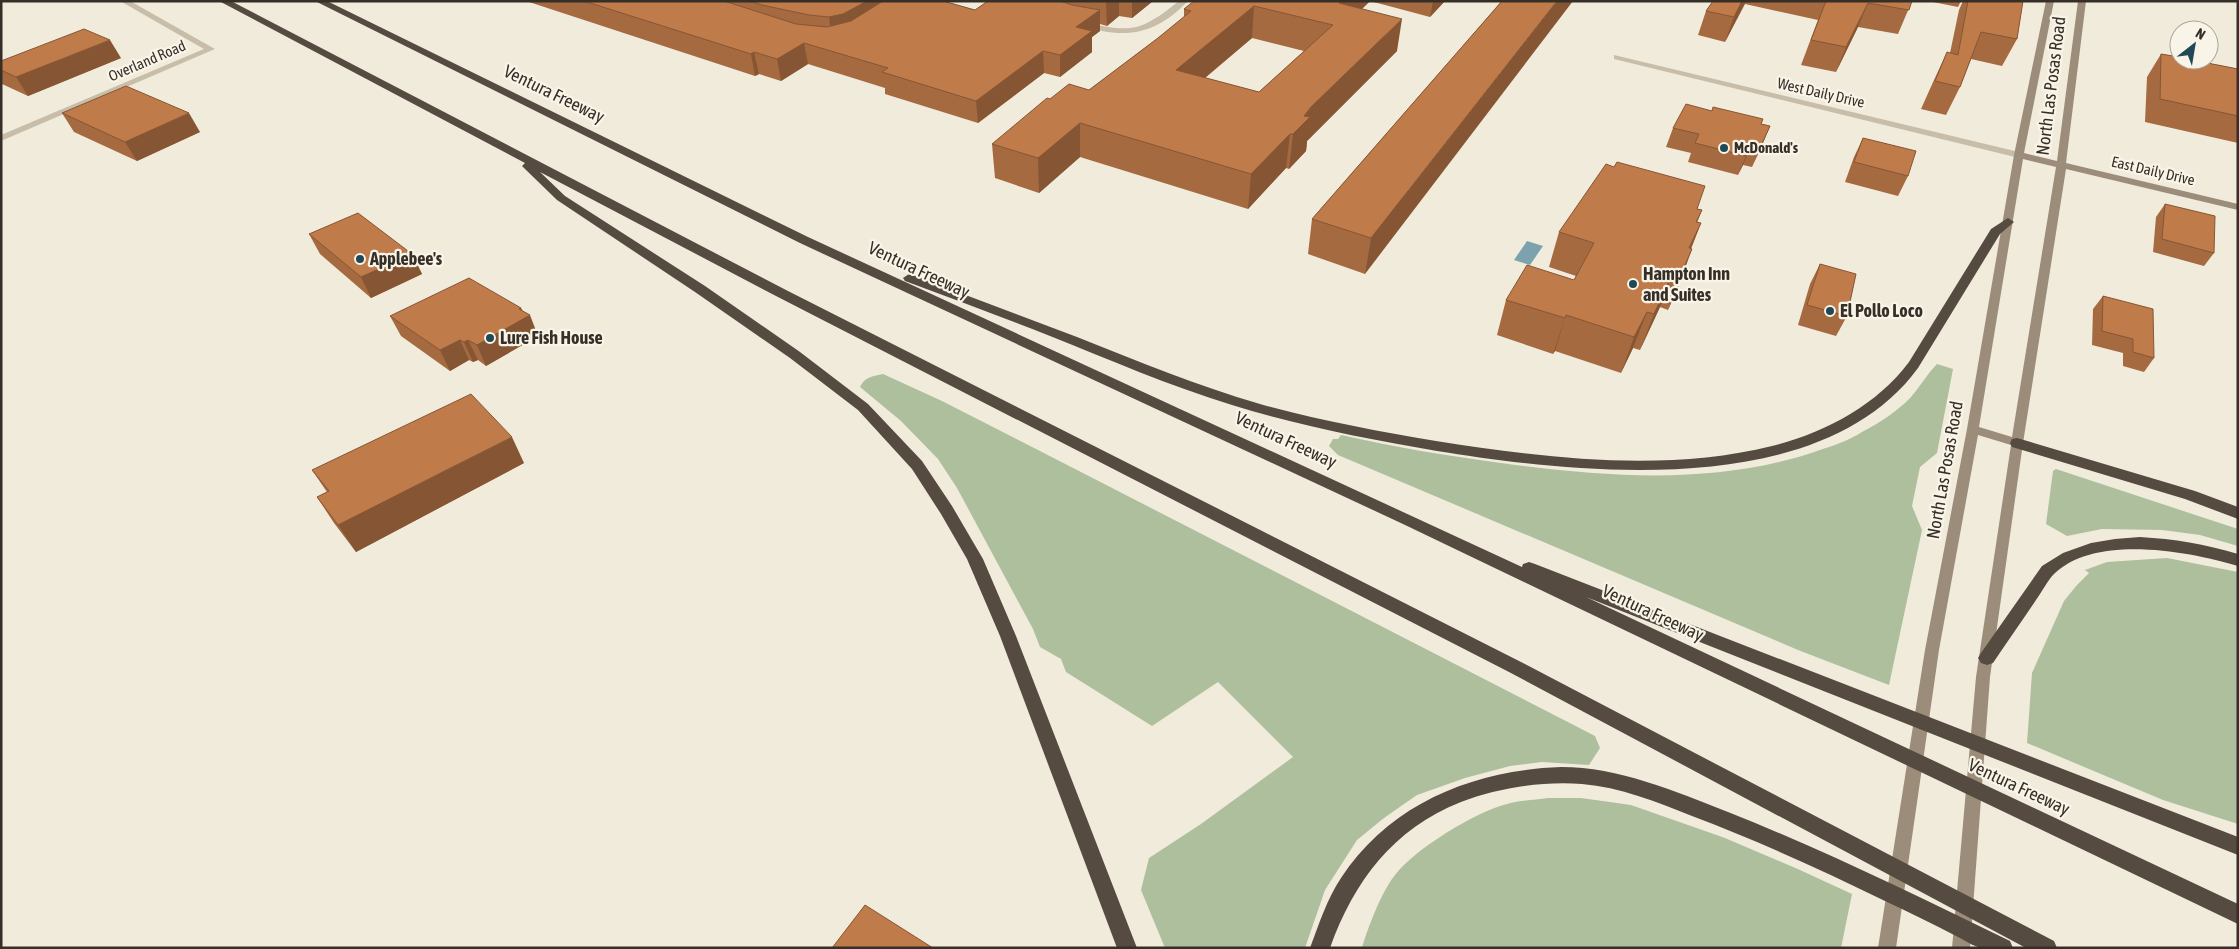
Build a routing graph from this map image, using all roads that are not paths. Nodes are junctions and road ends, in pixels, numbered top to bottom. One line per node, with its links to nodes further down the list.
1 (124, 1): 9 (street, Overland Road)
2 (224, 1): 10 (highway)
3 (319, 1): 15 (highway, Ventura Freeway)
4 (1184, 1): 7 (street)
5 (2050, 1): 11 (main road, North Las Posas Road)
6 (2082, 1): 12 (main road, North Las Posas Road)
7 (1076, 22)
8 (1617, 57): 11 (street, West Daily Drive)
9 (1, 138)
10 (516, 154): 24 (highway); 29 (highway)
11 (2019, 155): 12 (main road, East Daily Drive); 14 (main road, North Las Posas Road)
12 (2062, 165): 13 (main road, East Daily Drive); 17 (main road, North Las Posas Road)
13 (2238, 207)
14 (2008, 222): 15 (highway); 16 (main road, North Las Posas Road)
15 (804, 240): 19 (highway, Ventura Freeway)
16 (1973, 429): 17 (main road); 26 (main road, North Las Posas Road)
17 (2017, 442): 18 (highway); 21 (main road, North Las Posas Road)
18 (2238, 513)
19 (1408, 520): 22 (highway); 23 (highway, Ventura Freeway)
20 (2238, 560): 21 (highway)
21 (1986, 658): 27 (main road, North Las Posas Road)
22 (2238, 846)
23 (2238, 914)
24 (1127, 948)
25 (1320, 948): 28 (highway)
26 (1887, 948)
27 (1960, 948)
28 (2003, 948)
29 (2047, 948)

